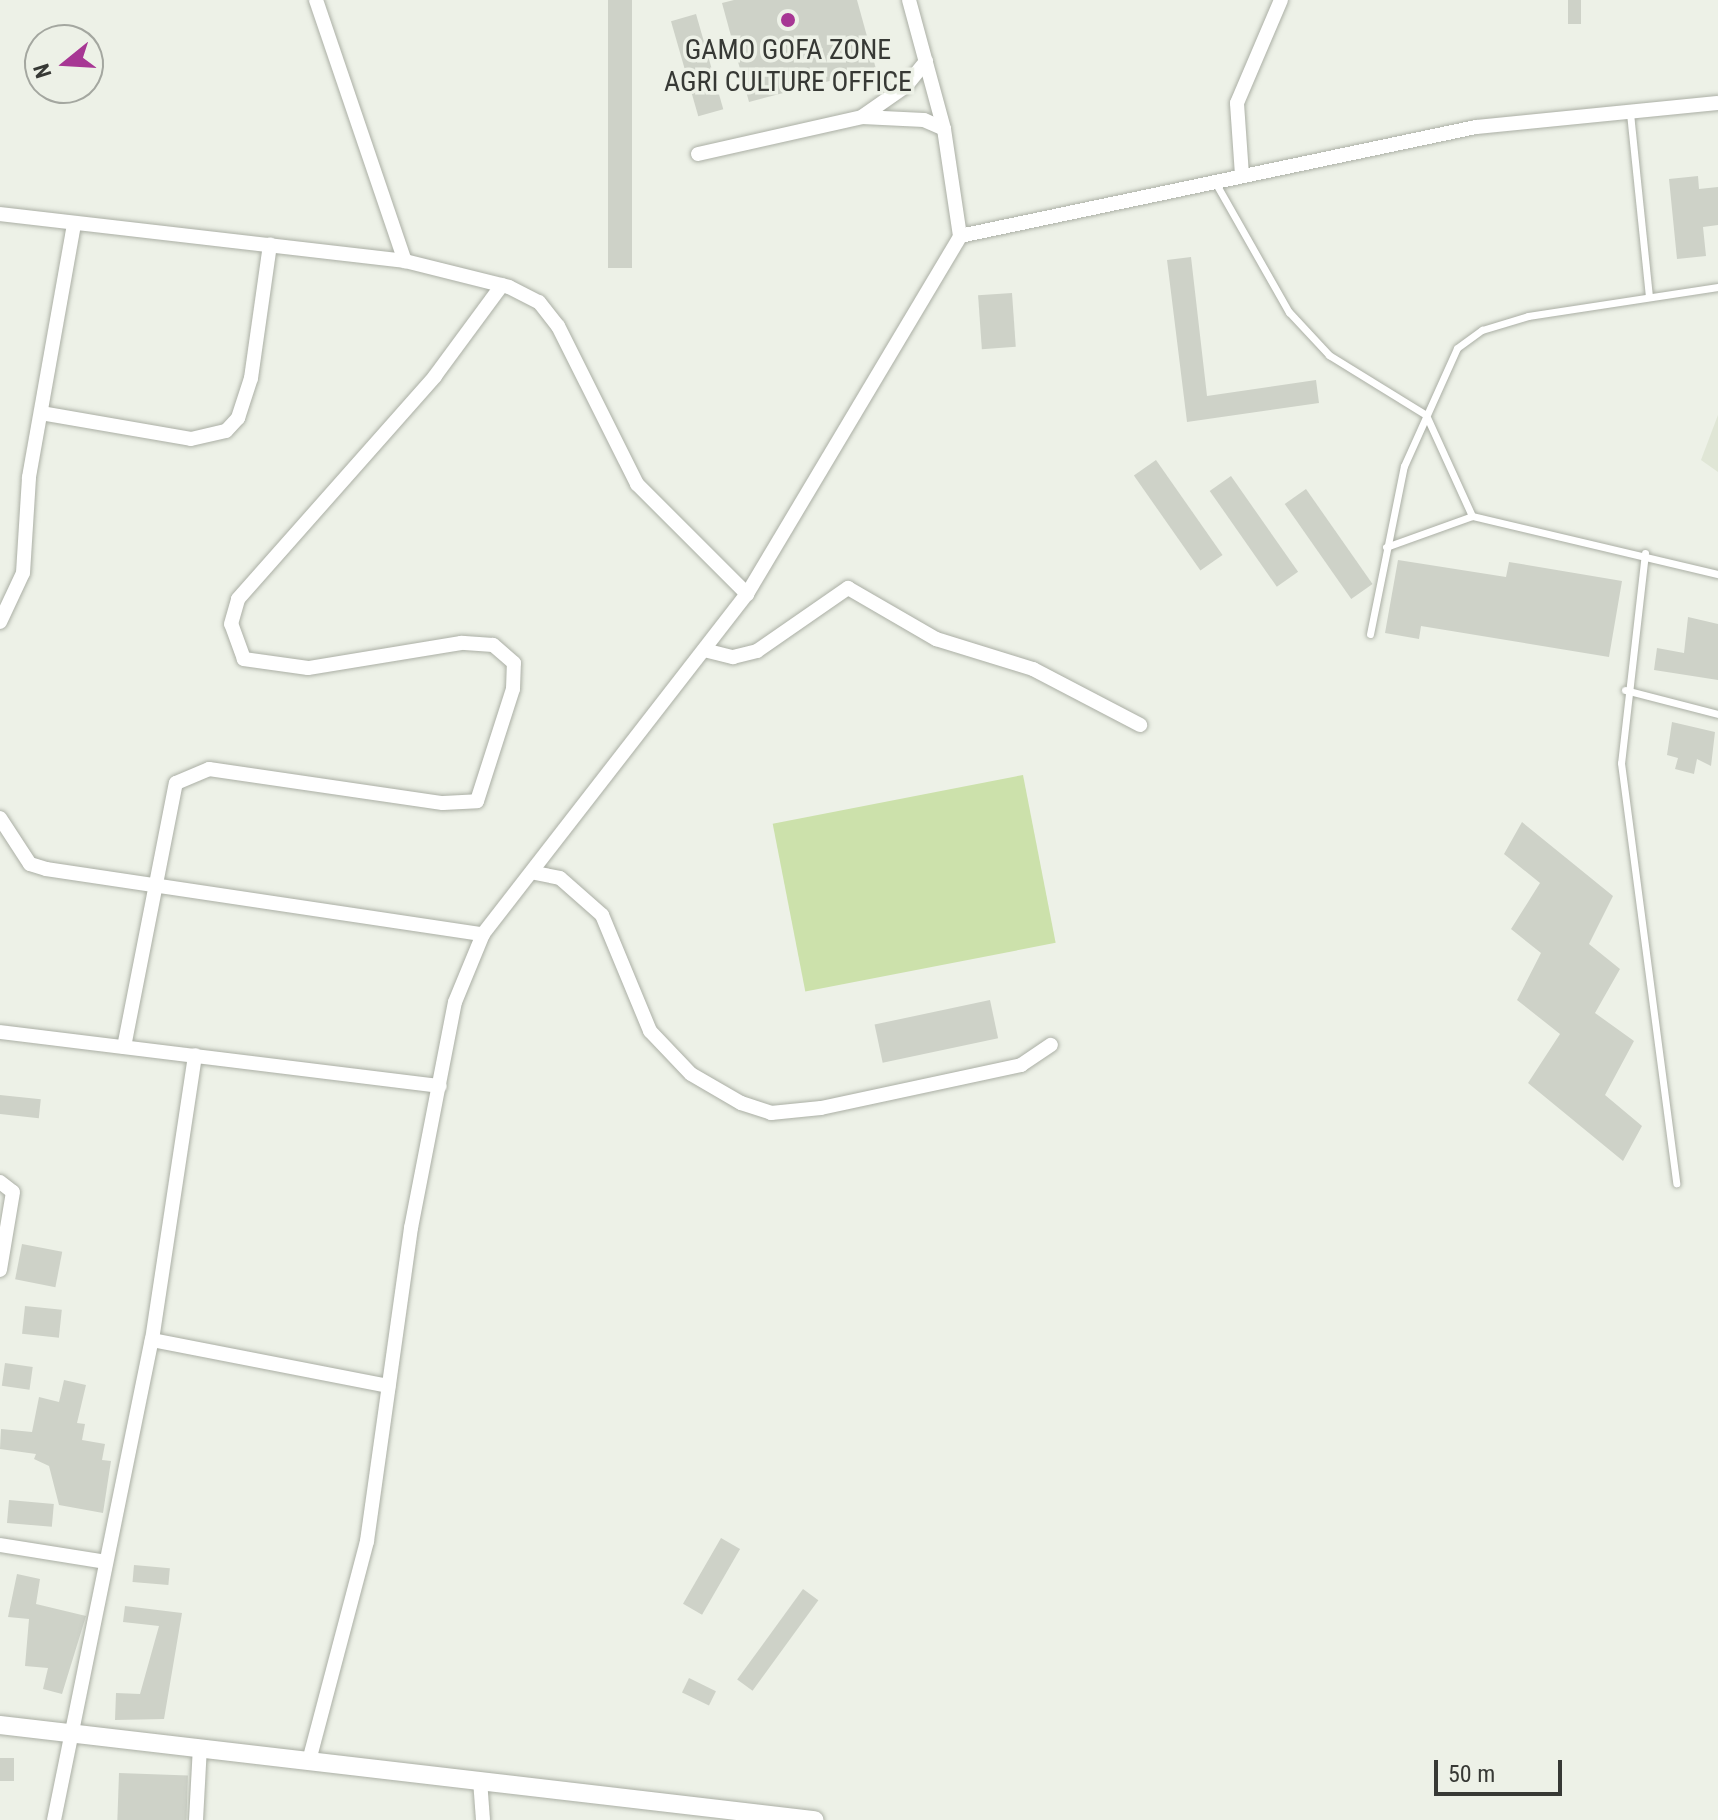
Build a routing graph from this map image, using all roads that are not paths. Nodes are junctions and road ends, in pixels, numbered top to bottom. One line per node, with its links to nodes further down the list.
1 (316, 0): 16 (street)
2 (909, 0): 4 (street)
3 (1281, 0): 10 (street)
4 (926, 61): 7 (street); 8 (street)
5 (1718, 103): 6 (street)
6 (1630, 113): 10 (street); 19 (lane)
7 (862, 117): 8 (street); 9 (street)
8 (944, 129): 14 (street)
9 (698, 154)
10 (1242, 175): 11 (street)
11 (1214, 180): 14 (street); 21 (lane)
12 (0, 214): 13 (street)
13 (74, 224): 15 (street); 20 (street)
14 (960, 236): 26 (street)
15 (270, 244): 16 (street); 20 (street)
16 (405, 261): 17 (street)
17 (502, 285): 26 (street); 35 (street)
18 (1718, 287): 19 (lane)
19 (1649, 297): 21 (lane)
20 (41, 413): 27 (street)
21 (1426, 415): 22 (lane); 23 (lane)
22 (1472, 516): 23 (lane); 24 (lane)
23 (1386, 547): 28 (lane)
24 (1645, 553): 25 (lane); 30 (lane)
25 (1718, 574)
26 (747, 594): 29 (street)
27 (0, 622)
28 (1370, 634)
29 (704, 650): 32 (street); 34 (street)
30 (1625, 690): 31 (lane); 43 (lane)
31 (1718, 714)
32 (1140, 725)
33 (0, 818): 35 (street)
34 (535, 873): 36 (street); 38 (street)
35 (154, 888): 36 (street); 39 (street)
36 (483, 934): 41 (street)
37 (0, 1032): 39 (street)
38 (1051, 1045)
39 (124, 1047): 40 (street)
40 (195, 1055): 41 (street); 46 (street)
41 (440, 1086): 47 (street)
42 (0, 1182): 44 (street)
43 (1676, 1183)
44 (7, 1195): 45 (street)
45 (0, 1270)
46 (152, 1340): 47 (street); 49 (street)
47 (389, 1386): 53 (street)
48 (0, 1545): 49 (street)
49 (106, 1562): 51 (street)
50 (0, 1725): 51 (street)
51 (75, 1735): 52 (street); 55 (street)
52 (200, 1747): 53 (street); 56 (street)
53 (310, 1757): 54 (street)
54 (480, 1780): 57 (street); 58 (street)
55 (54, 1820)
56 (196, 1820)
57 (483, 1820)
58 (814, 1820)

